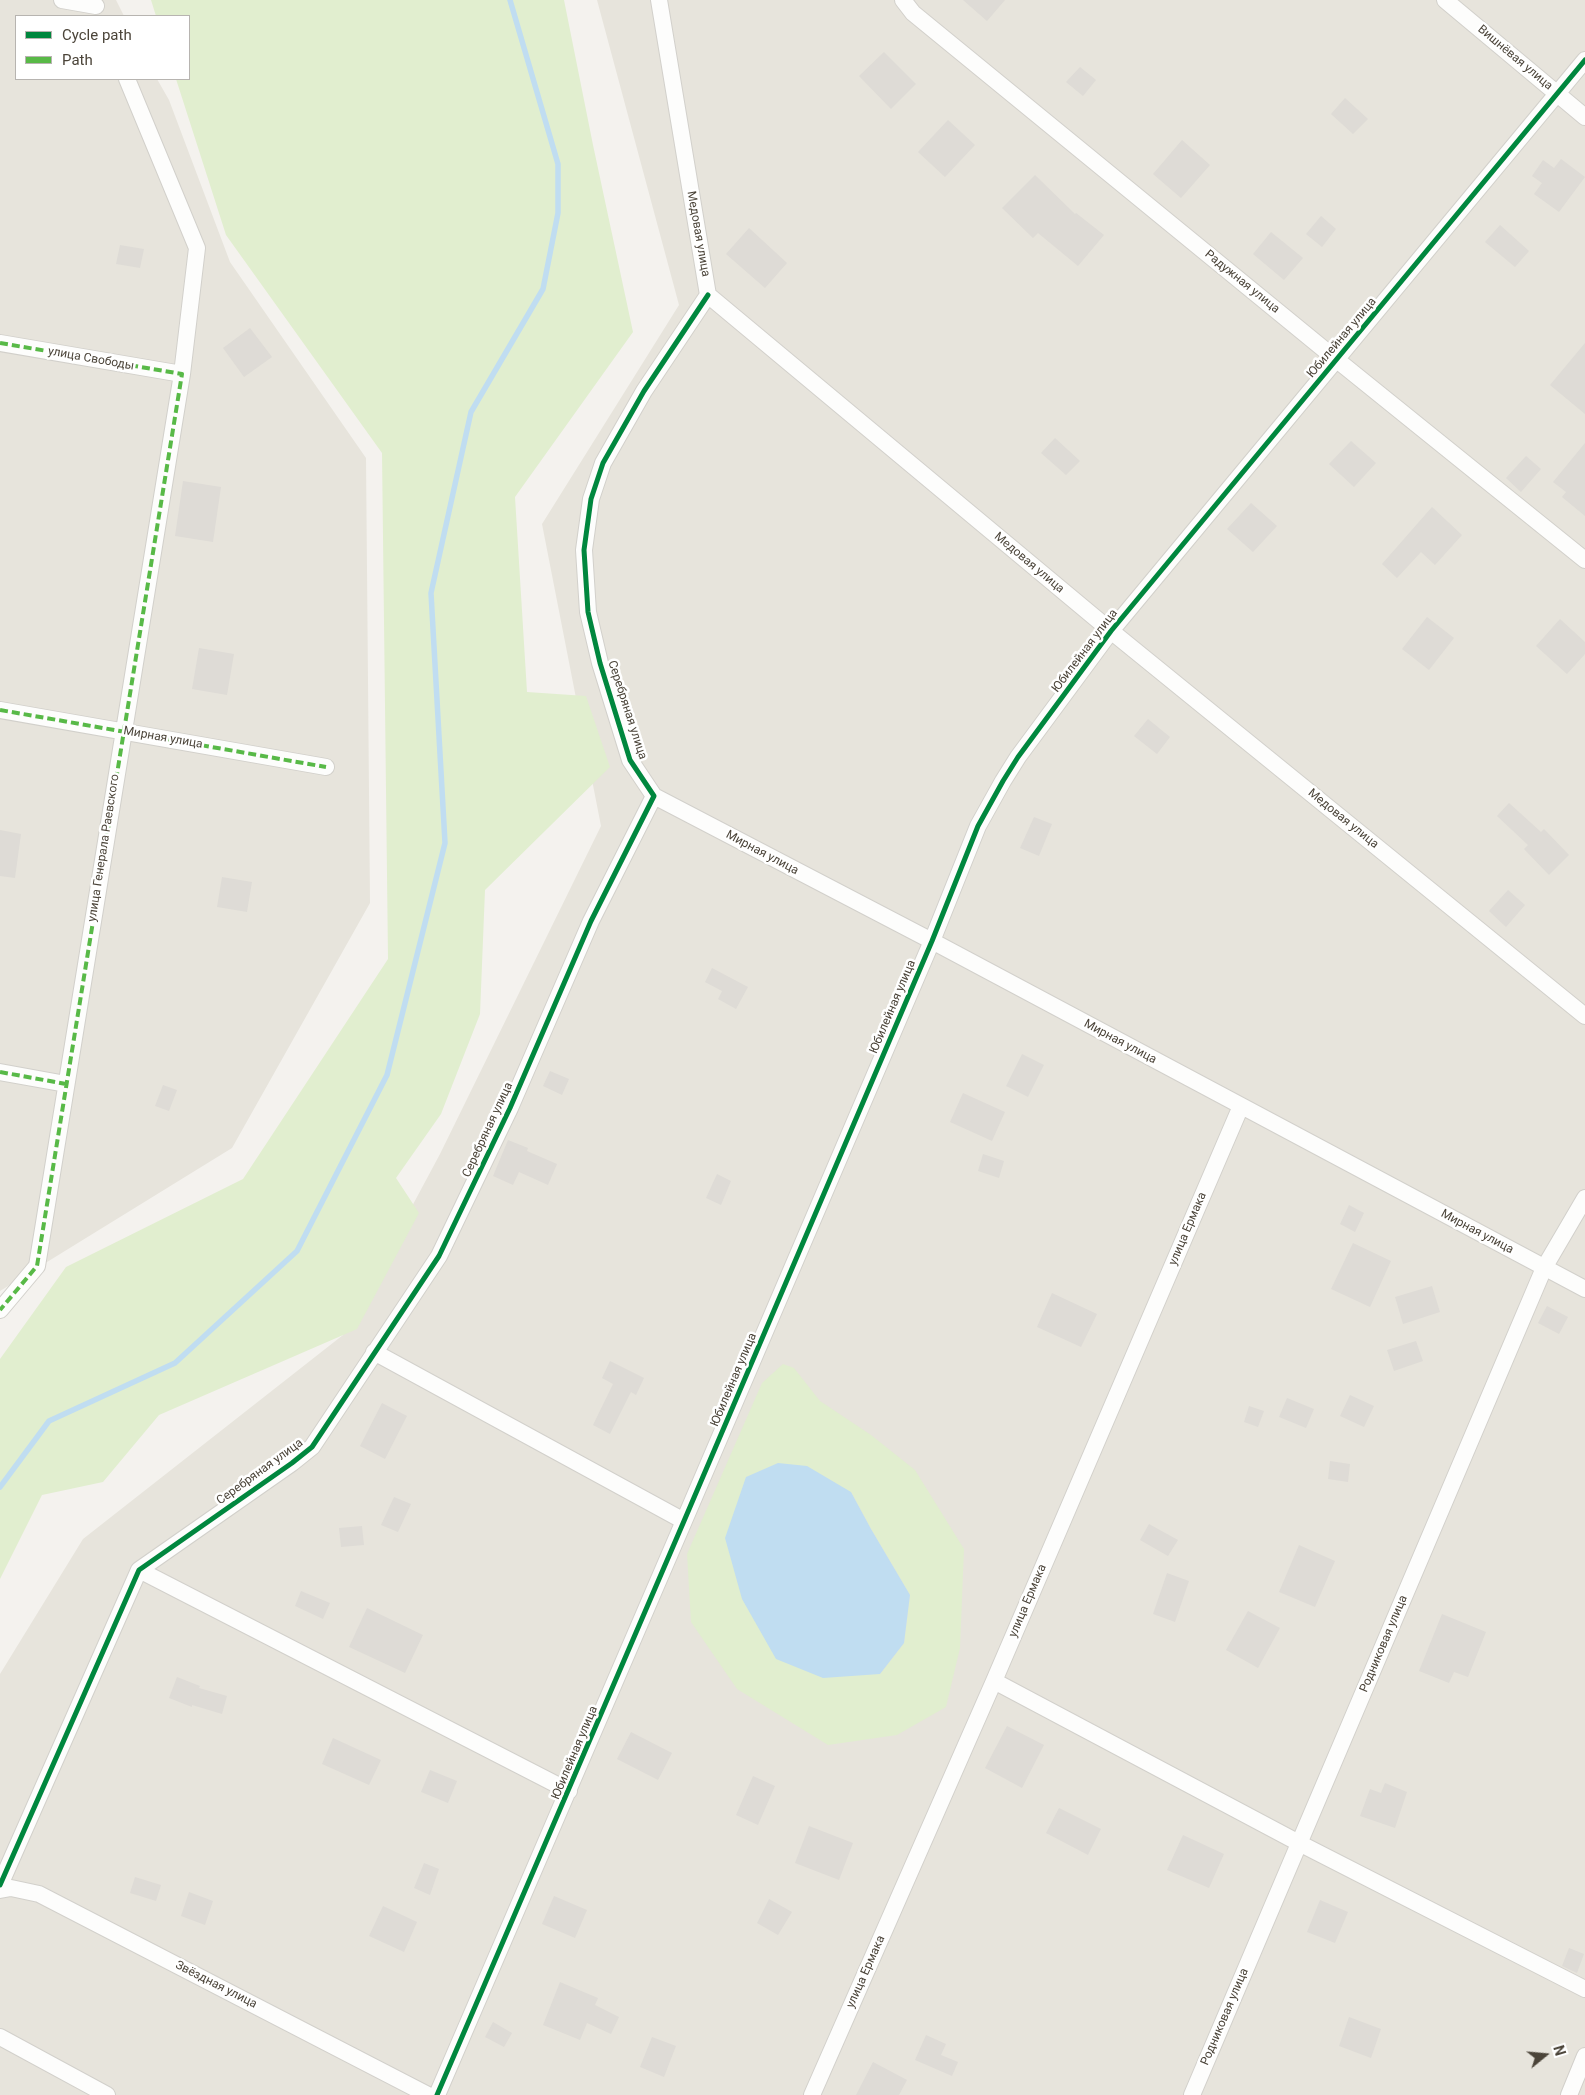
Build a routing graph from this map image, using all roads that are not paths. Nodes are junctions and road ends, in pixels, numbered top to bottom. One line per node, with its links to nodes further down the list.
1 (62, 0): 5 (street)
2 (659, 0): 10 (street, Медовая улица)
3 (903, 0): 12 (street, Радужная улица)
4 (1446, 0): 8 (street, Вишнёвая улица)
5 (97, 7)
6 (1585, 60): 8 (street, Юбилейная улица)
7 (126, 80): 13 (street, улица Генерала Раевского)
8 (1558, 94): 9 (street, Вишнёвая улица); 12 (street, Юбилейная улица)
9 (1585, 117)
10 (708, 295): 15 (street, Медовая улица); 19 (street, Серебряная улица)
11 (0, 343): 13 (street, улица Свободы)
12 (1337, 360): 14 (street, Радужная улица); 15 (street, Юбилейная улица)
13 (182, 374): 17 (street, улица Генерала Раевского)
14 (1585, 560)
15 (1111, 631): 20 (street, Юбилейная улица); 21 (street, Медовая улица)
16 (0, 710): 17 (street, Мирная улица)
17 (123, 731): 18 (street, Мирная улица); 23 (street, улица Генерала Раевского)
18 (326, 768)
19 (654, 796): 20 (street, Мирная улица); 29 (street, Серебряная улица)
20 (932, 941): 24 (street, Мирная улица); 30 (street, Юбилейная улица)
21 (1585, 1016)
22 (0, 1072): 23 (street)
23 (66, 1084): 28 (street, улица Генерала Раевского)
24 (1241, 1106): 26 (street, Мирная улица); 32 (street, улица Ермака)
25 (1585, 1198): 26 (street, Родниковая улица)
26 (1544, 1268): 27 (street, Мирная улица); 34 (street, Родниковая улица)
27 (1585, 1289)
28 (0, 1310)
29 (374, 1352): 30 (street); 31 (street, Серебряная улица)
30 (684, 1522): 33 (street, Юбилейная улица)
31 (139, 1570): 33 (street); 35 (street)
32 (994, 1681): 34 (street); 43 (street, улица Ермака)
33 (569, 1791): 42 (street, Юбилейная улица)
34 (1299, 1843): 37 (street); 44 (street, Родниковая улица)
35 (0, 1885)
36 (0, 1890): 41 (street, Звёздная улица)
37 (1585, 1989)
38 (0, 2037): 40 (street)
39 (1585, 2056): 45 (street)
40 (107, 2095)
41 (428, 2095)
42 (438, 2095)
43 (812, 2095)
44 (1192, 2095)
45 (1569, 2095)

